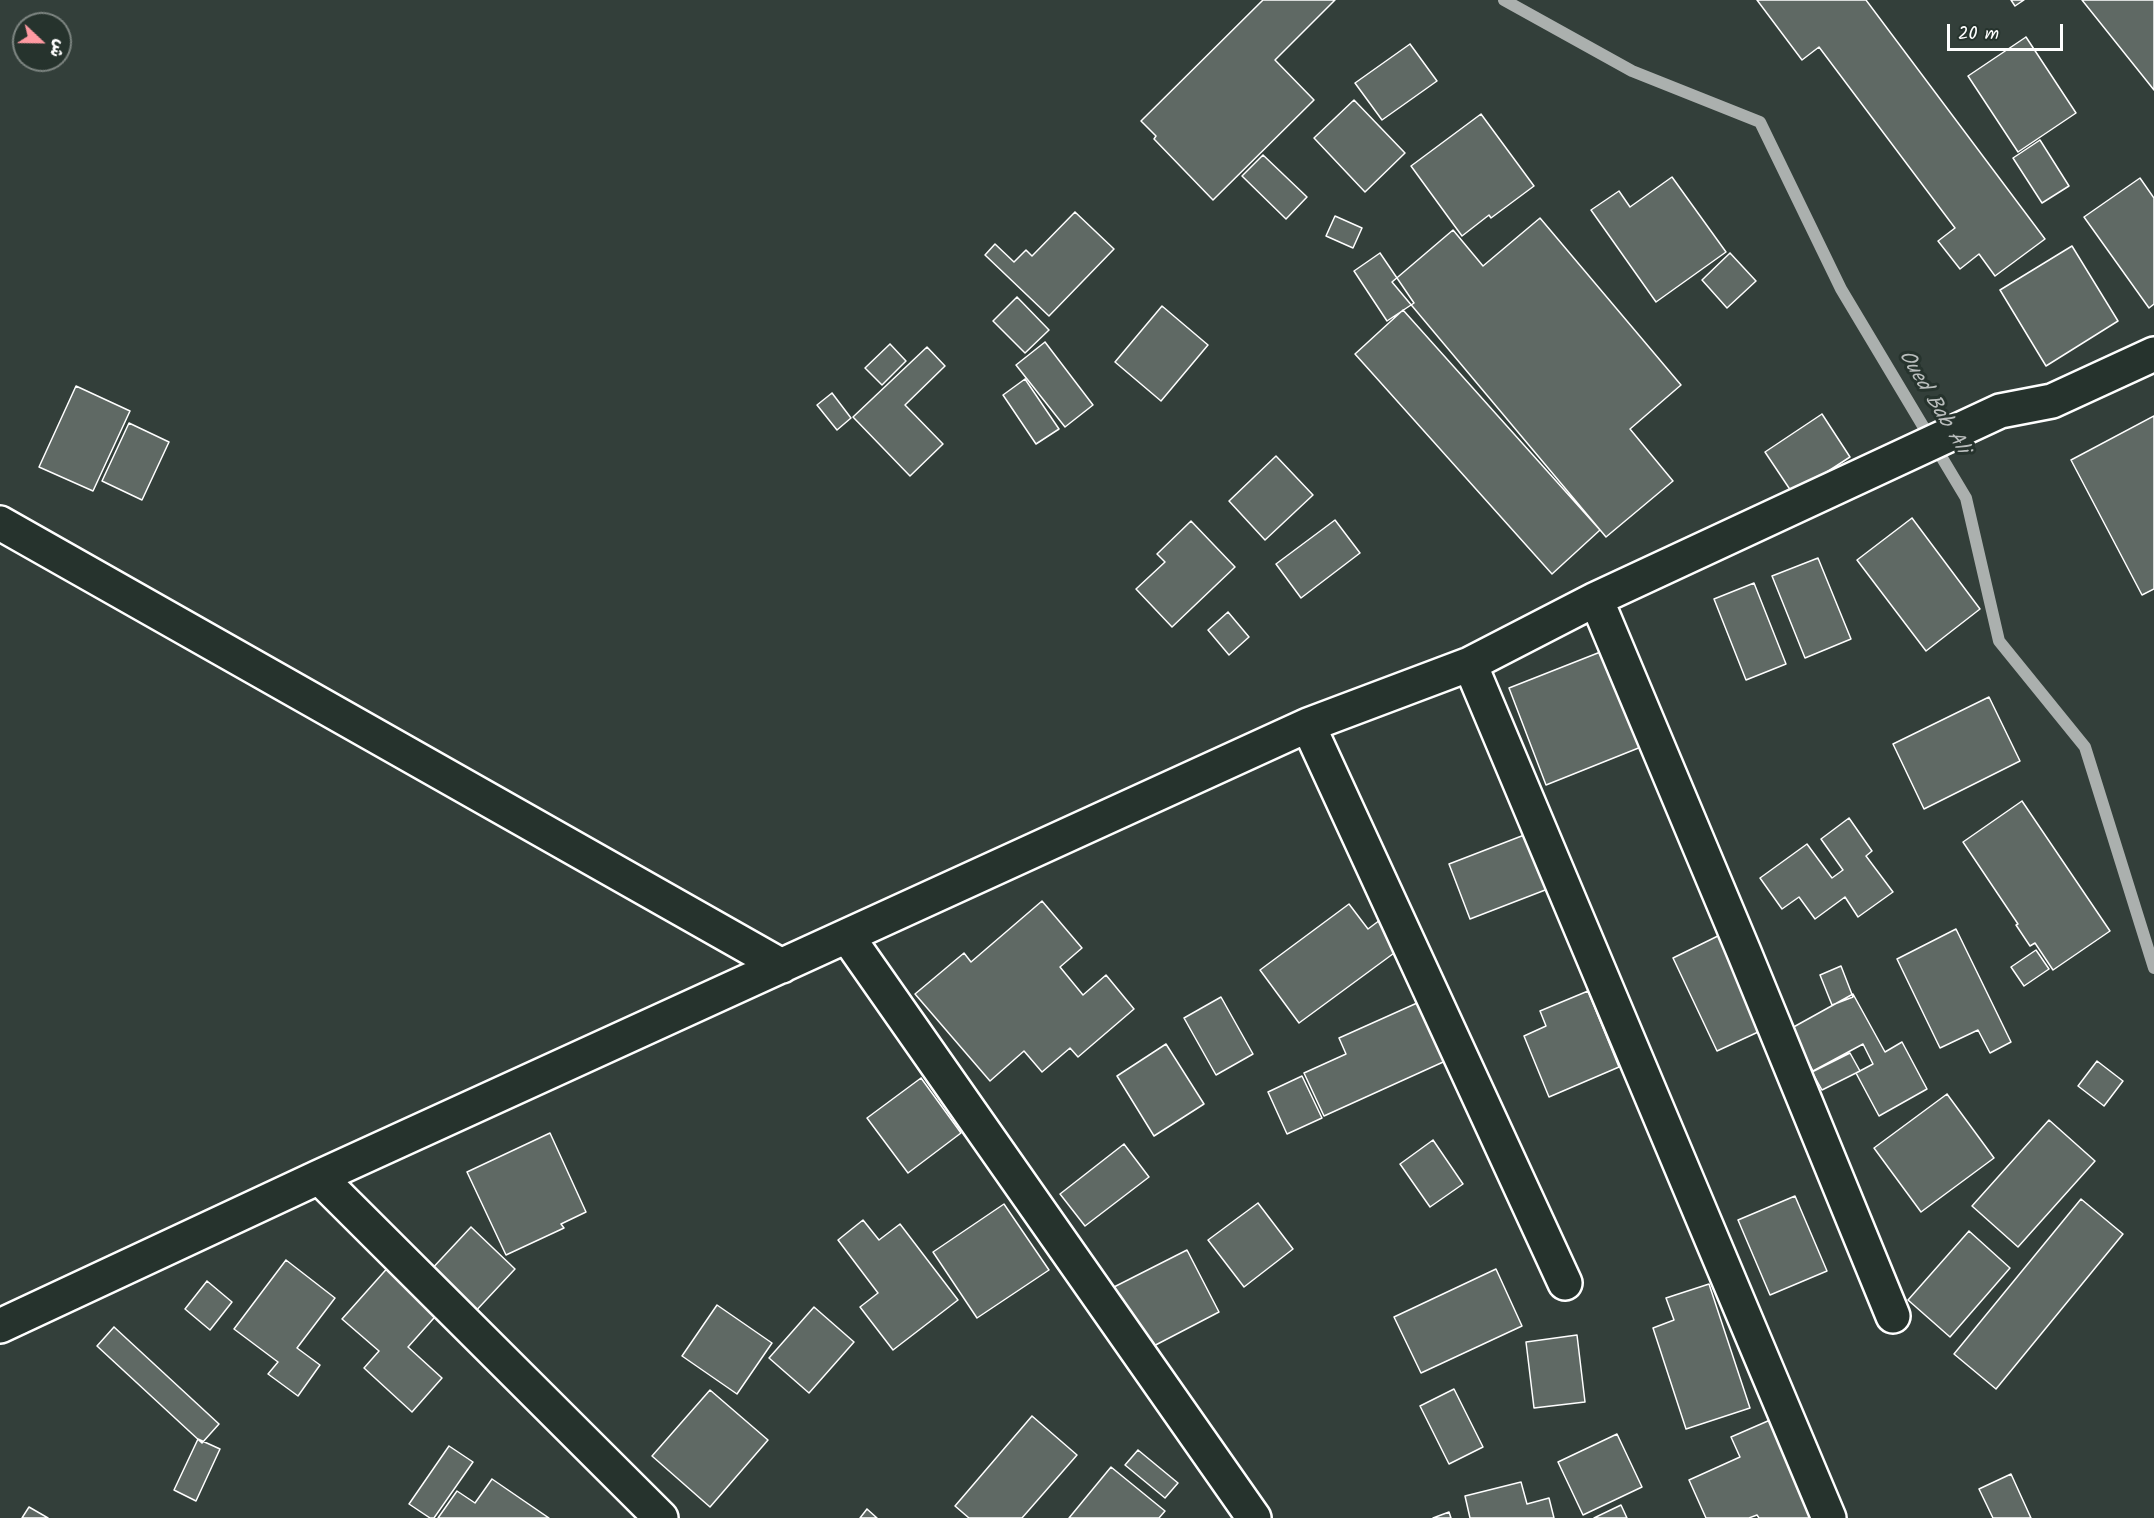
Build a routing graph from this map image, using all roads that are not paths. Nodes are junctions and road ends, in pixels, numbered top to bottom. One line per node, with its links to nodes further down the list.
1 (2154, 354): 3 (street)
2 (0, 523): 7 (street)
3 (1596, 599): 4 (street); 10 (street)
4 (1470, 664): 5 (street); 14 (street)
5 (1308, 725): 6 (street); 9 (street)
6 (848, 936): 7 (street); 13 (street)
7 (782, 966): 8 (street)
8 (320, 1177): 11 (street); 12 (street)
9 (1565, 1283)
10 (1893, 1316)
11 (0, 1326)
12 (661, 1518)
13 (1254, 1518)
14 (1829, 1518)

